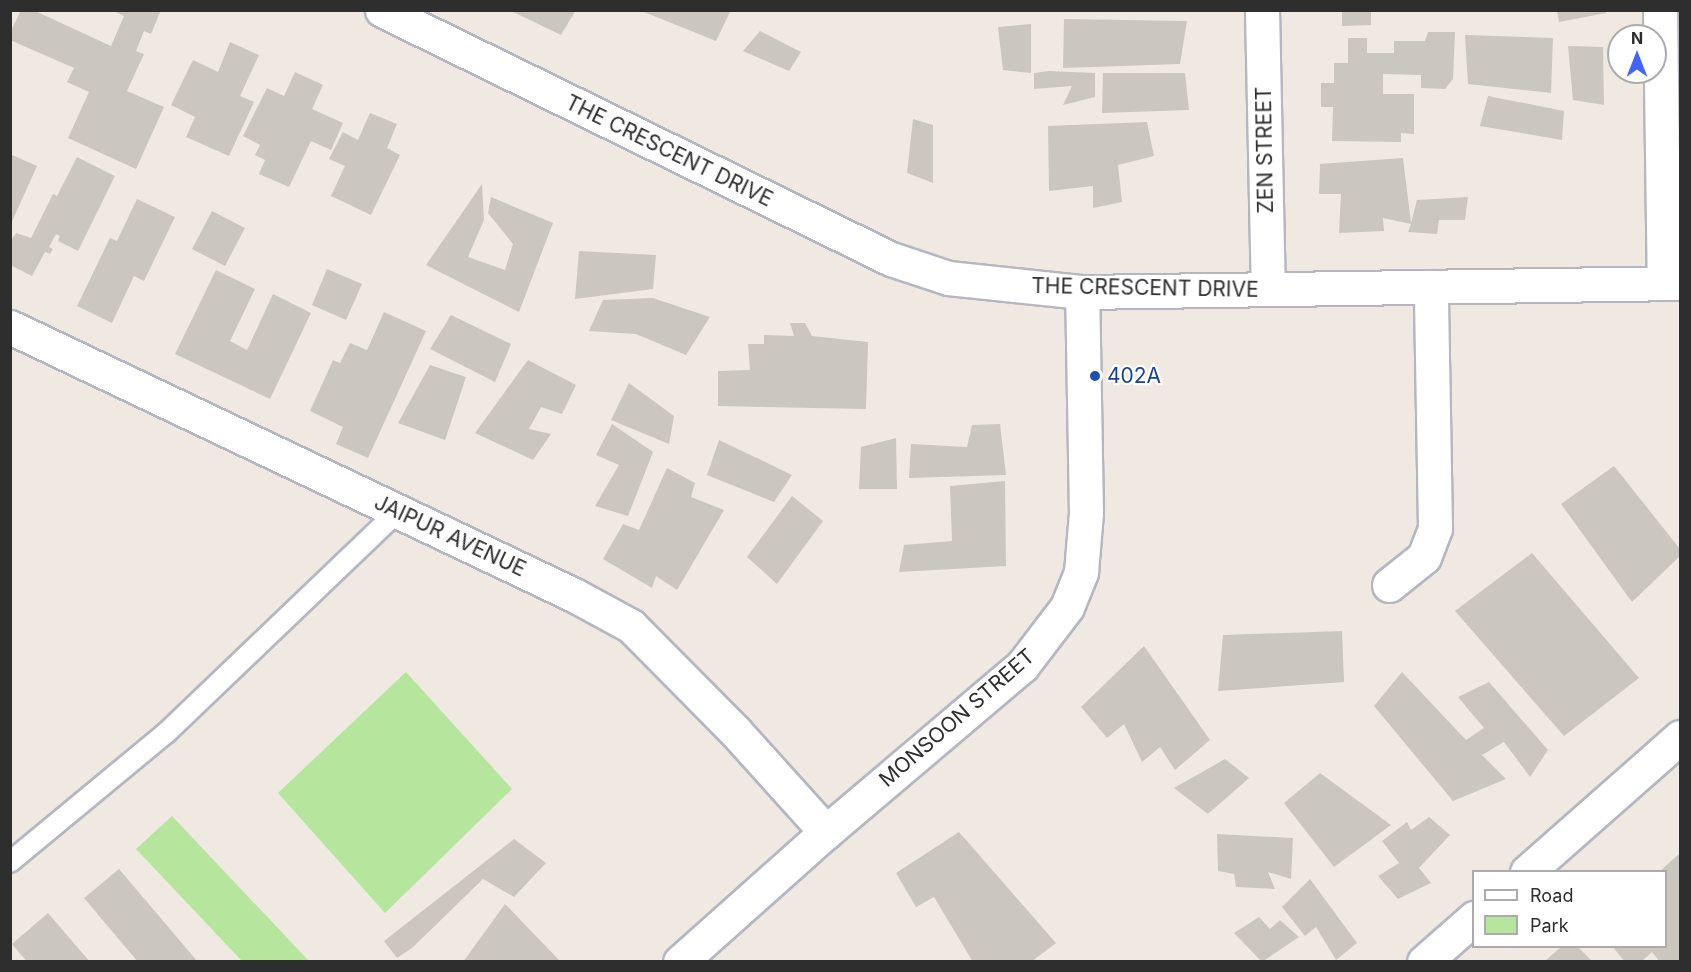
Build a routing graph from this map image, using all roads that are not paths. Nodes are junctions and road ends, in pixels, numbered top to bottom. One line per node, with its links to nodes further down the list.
1 (382, 10): 7 (street, THE CRESCENT DRIVE)
2 (1262, 10): 6 (street, ZEN STREET)
3 (1660, 10): 4 (street)
4 (1672, 283): 5 (street, THE CRESCENT DRIVE)
5 (1431, 287): 6 (street, THE CRESCENT DRIVE); 10 (street)
6 (1268, 289): 7 (street, THE CRESCENT DRIVE)
7 (1082, 291): 12 (street, MONSOON STREET)
8 (10, 327): 9 (street, JAIPUR AVENUE)
9 (398, 511): 12 (street, JAIPUR AVENUE); 13 (lane)
10 (1389, 585)
11 (1680, 738): 14 (street)
12 (826, 832): 16 (street, MONSOON STREET)
13 (10, 862)
14 (1529, 870)
15 (1472, 919): 17 (street)
16 (680, 962)
17 (1424, 962)

